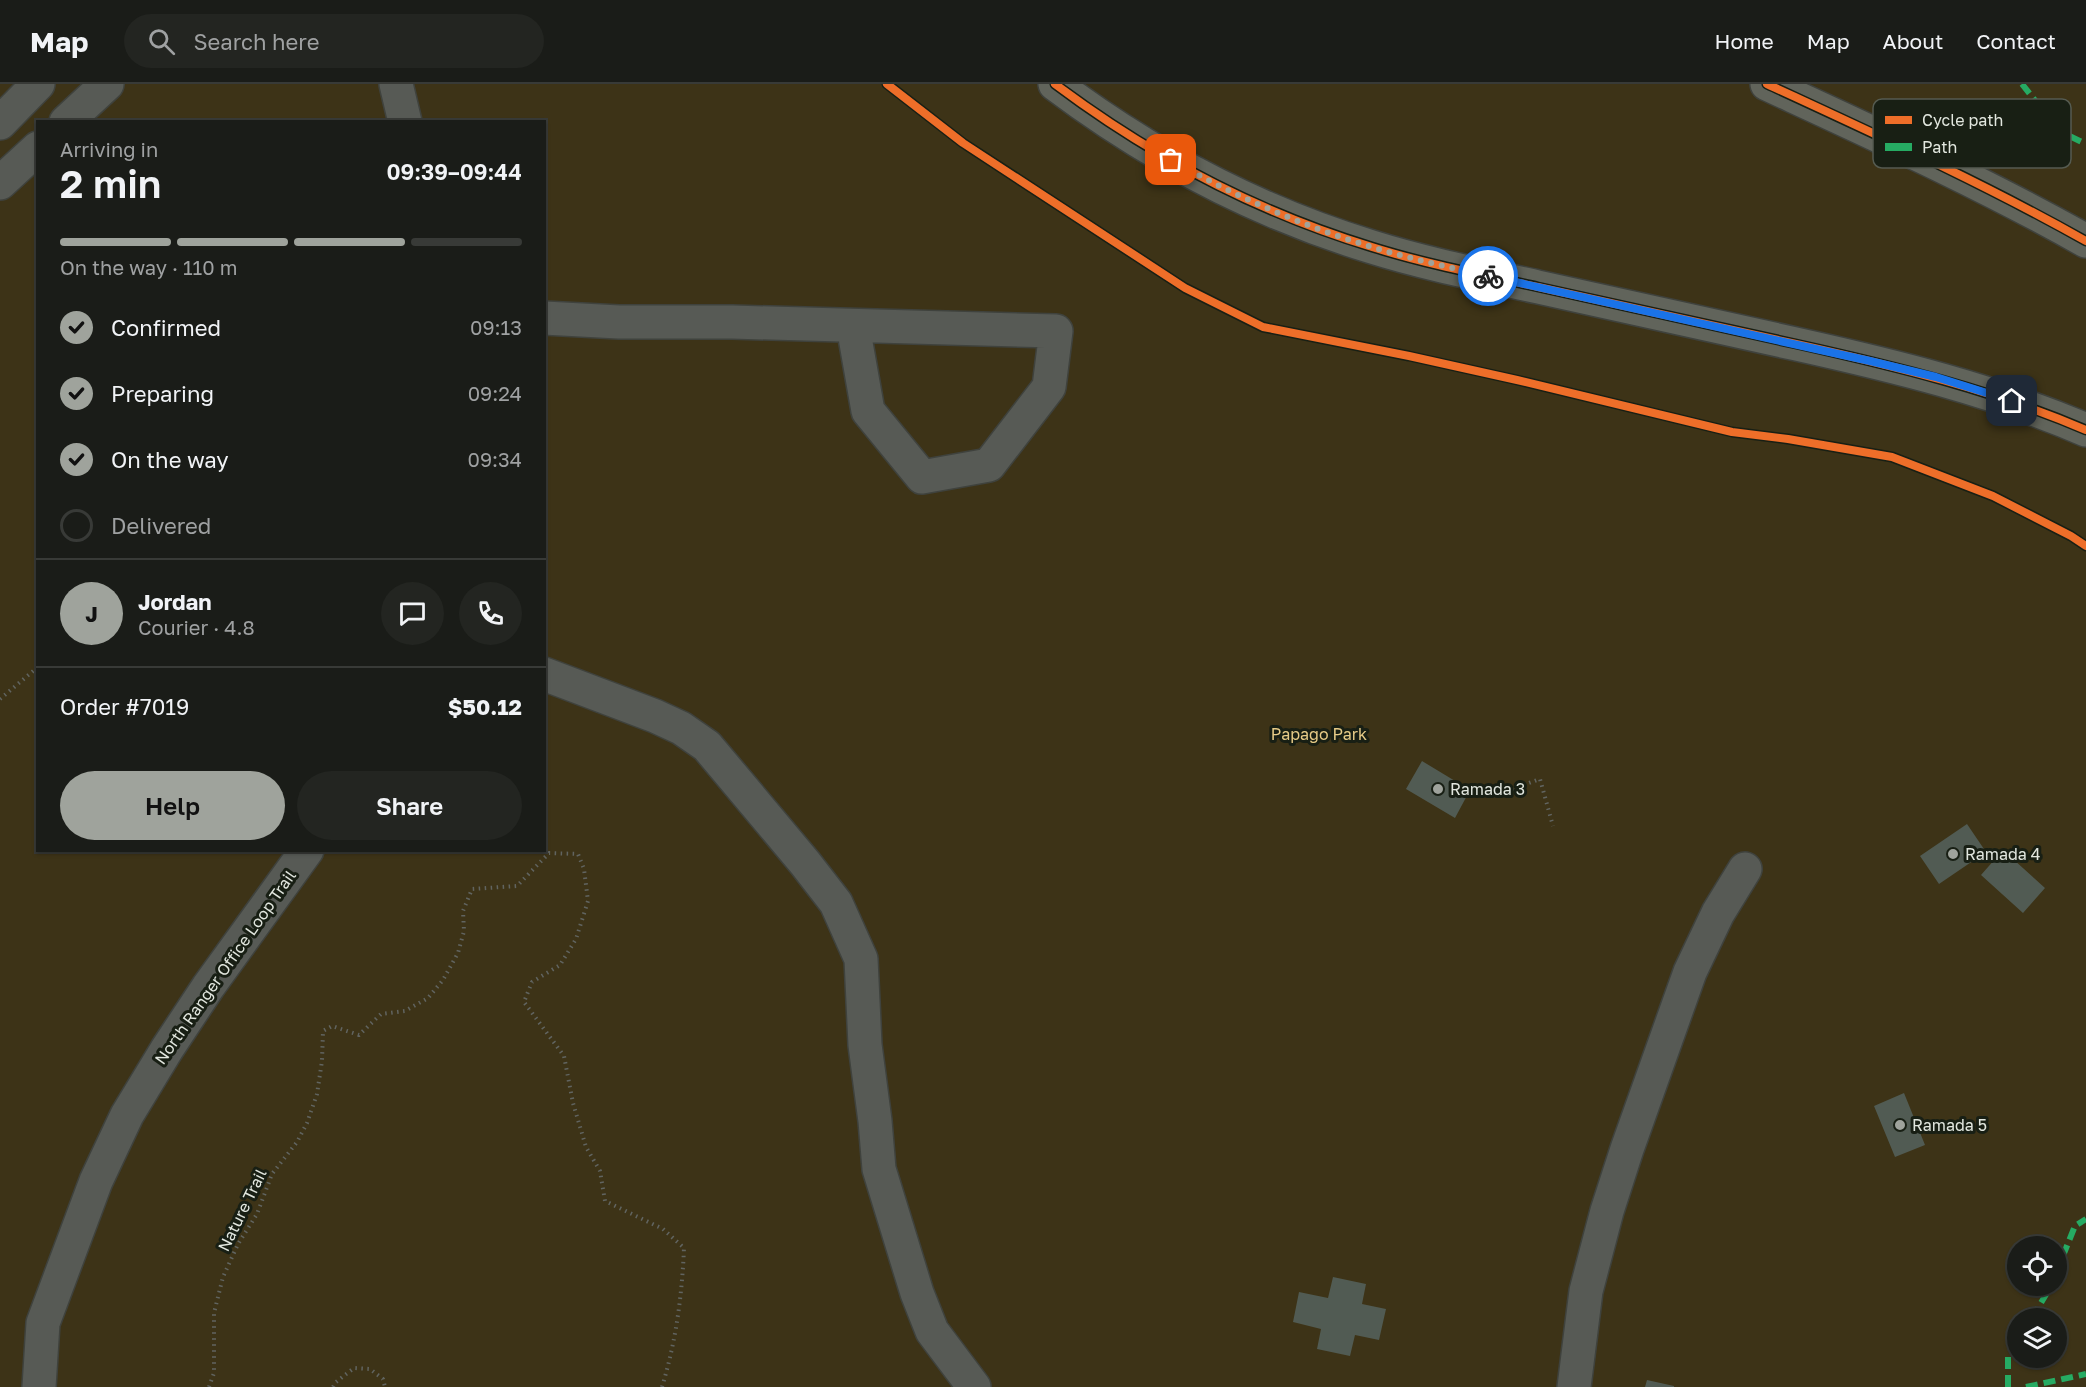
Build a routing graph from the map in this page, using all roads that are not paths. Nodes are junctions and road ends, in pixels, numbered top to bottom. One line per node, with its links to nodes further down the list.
1 (38, 84): 8 (street)
2 (107, 84): 6 (street)
3 (396, 84): 7 (street)
4 (1055, 84): 16 (main road)
5 (1767, 84): 9 (main road)
6 (68, 120)
7 (405, 120)
8 (0, 123)
9 (1873, 133)
10 (36, 150): 12 (street)
11 (1947, 168): 13 (main road)
12 (0, 183)
13 (2086, 241)
14 (546, 318): 15 (street)
15 (853, 326): 15 (street)
16 (2086, 430)
17 (546, 675): 21 (street)
18 (306, 852): 20 (street, North Ranger Office Loop Trail)
19 (1745, 869): 22 (street)
20 (39, 1387)
21 (974, 1387)
22 (1574, 1387)

